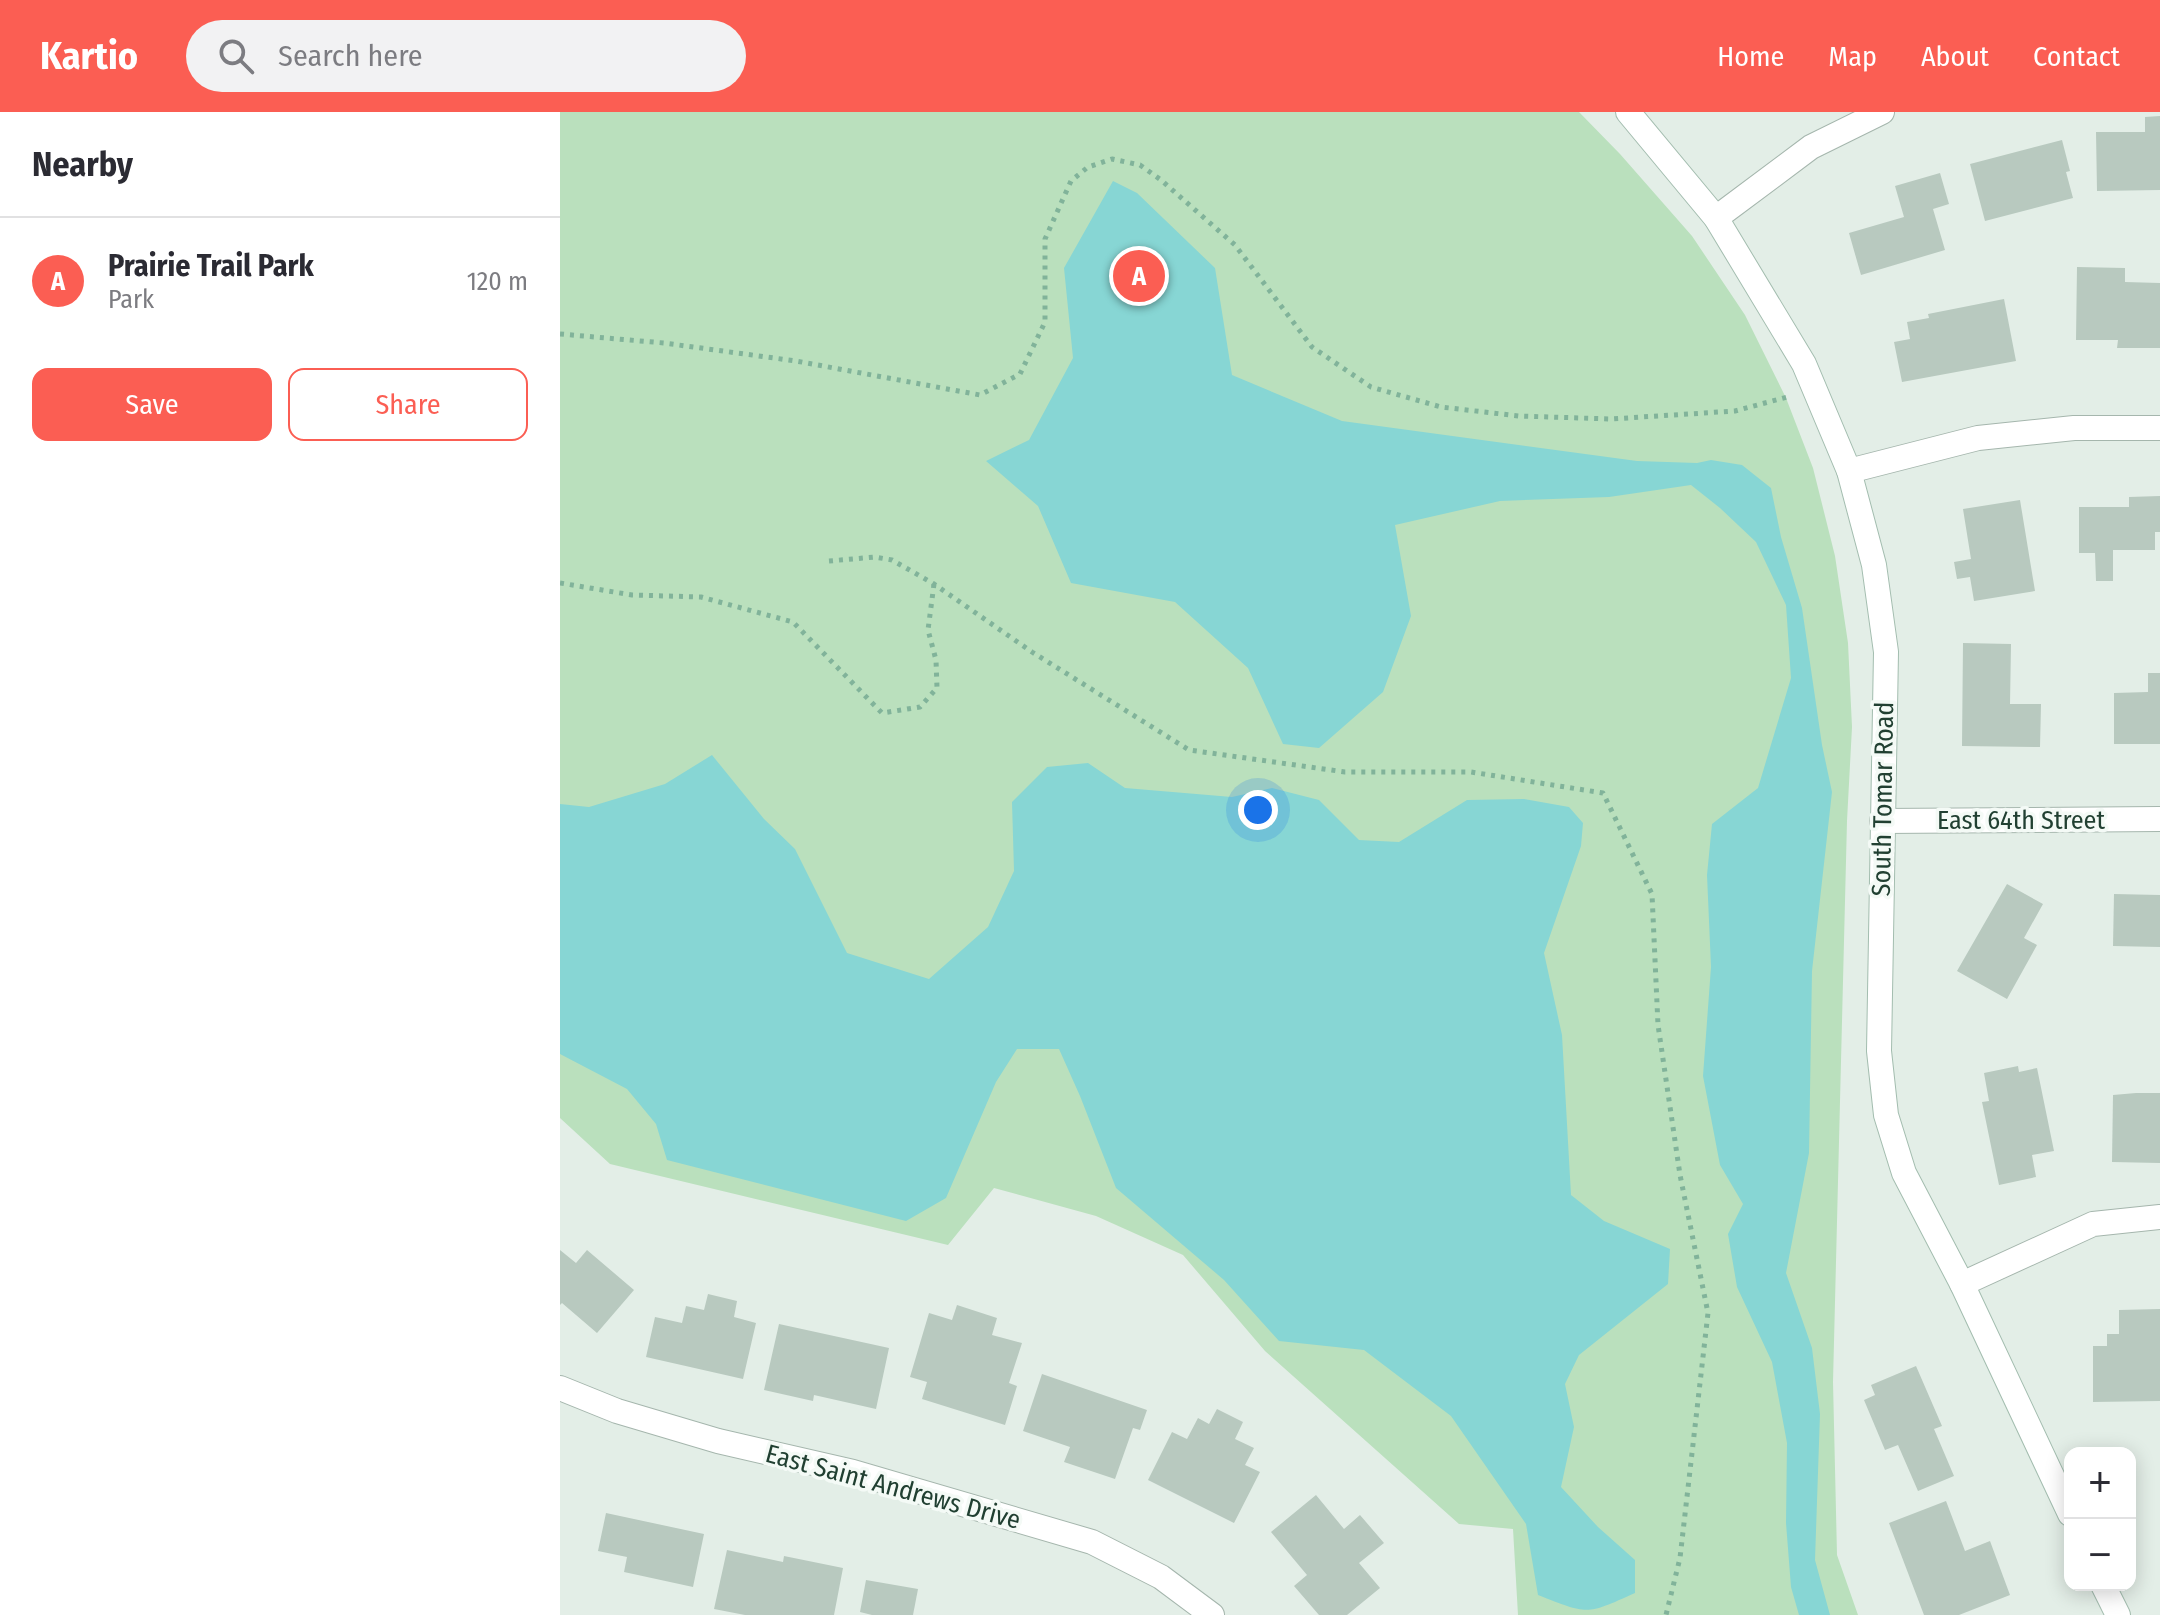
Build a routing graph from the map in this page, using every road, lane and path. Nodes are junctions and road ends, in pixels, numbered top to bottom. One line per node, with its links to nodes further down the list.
1 (1628, 112): 3 (street, South Tomar Road)
2 (1882, 112): 3 (street)
3 (1716, 218): 5 (street, South Tomar Road)
4 (560, 334): 5 (path)
5 (1815, 388): 7 (street, South Tomar Road)
6 (2160, 428): 7 (street)
7 (1849, 471): 12 (street, South Tomar Road)
8 (829, 561): 10 (path)
9 (560, 583): 10 (path)
10 (934, 584): 19 (path)
11 (2160, 819): 12 (street, East 64th Street)
12 (1882, 821): 14 (street, South Tomar Road)
13 (2160, 1217): 14 (street)
14 (1962, 1284): 16 (street, South Tomar Road)
15 (560, 1388): 18 (street, East Saint Andrews Drive)
16 (2064, 1501)
17 (2106, 1591): 20 (street)
18 (1212, 1615)
19 (1666, 1615)
20 (2118, 1615)

